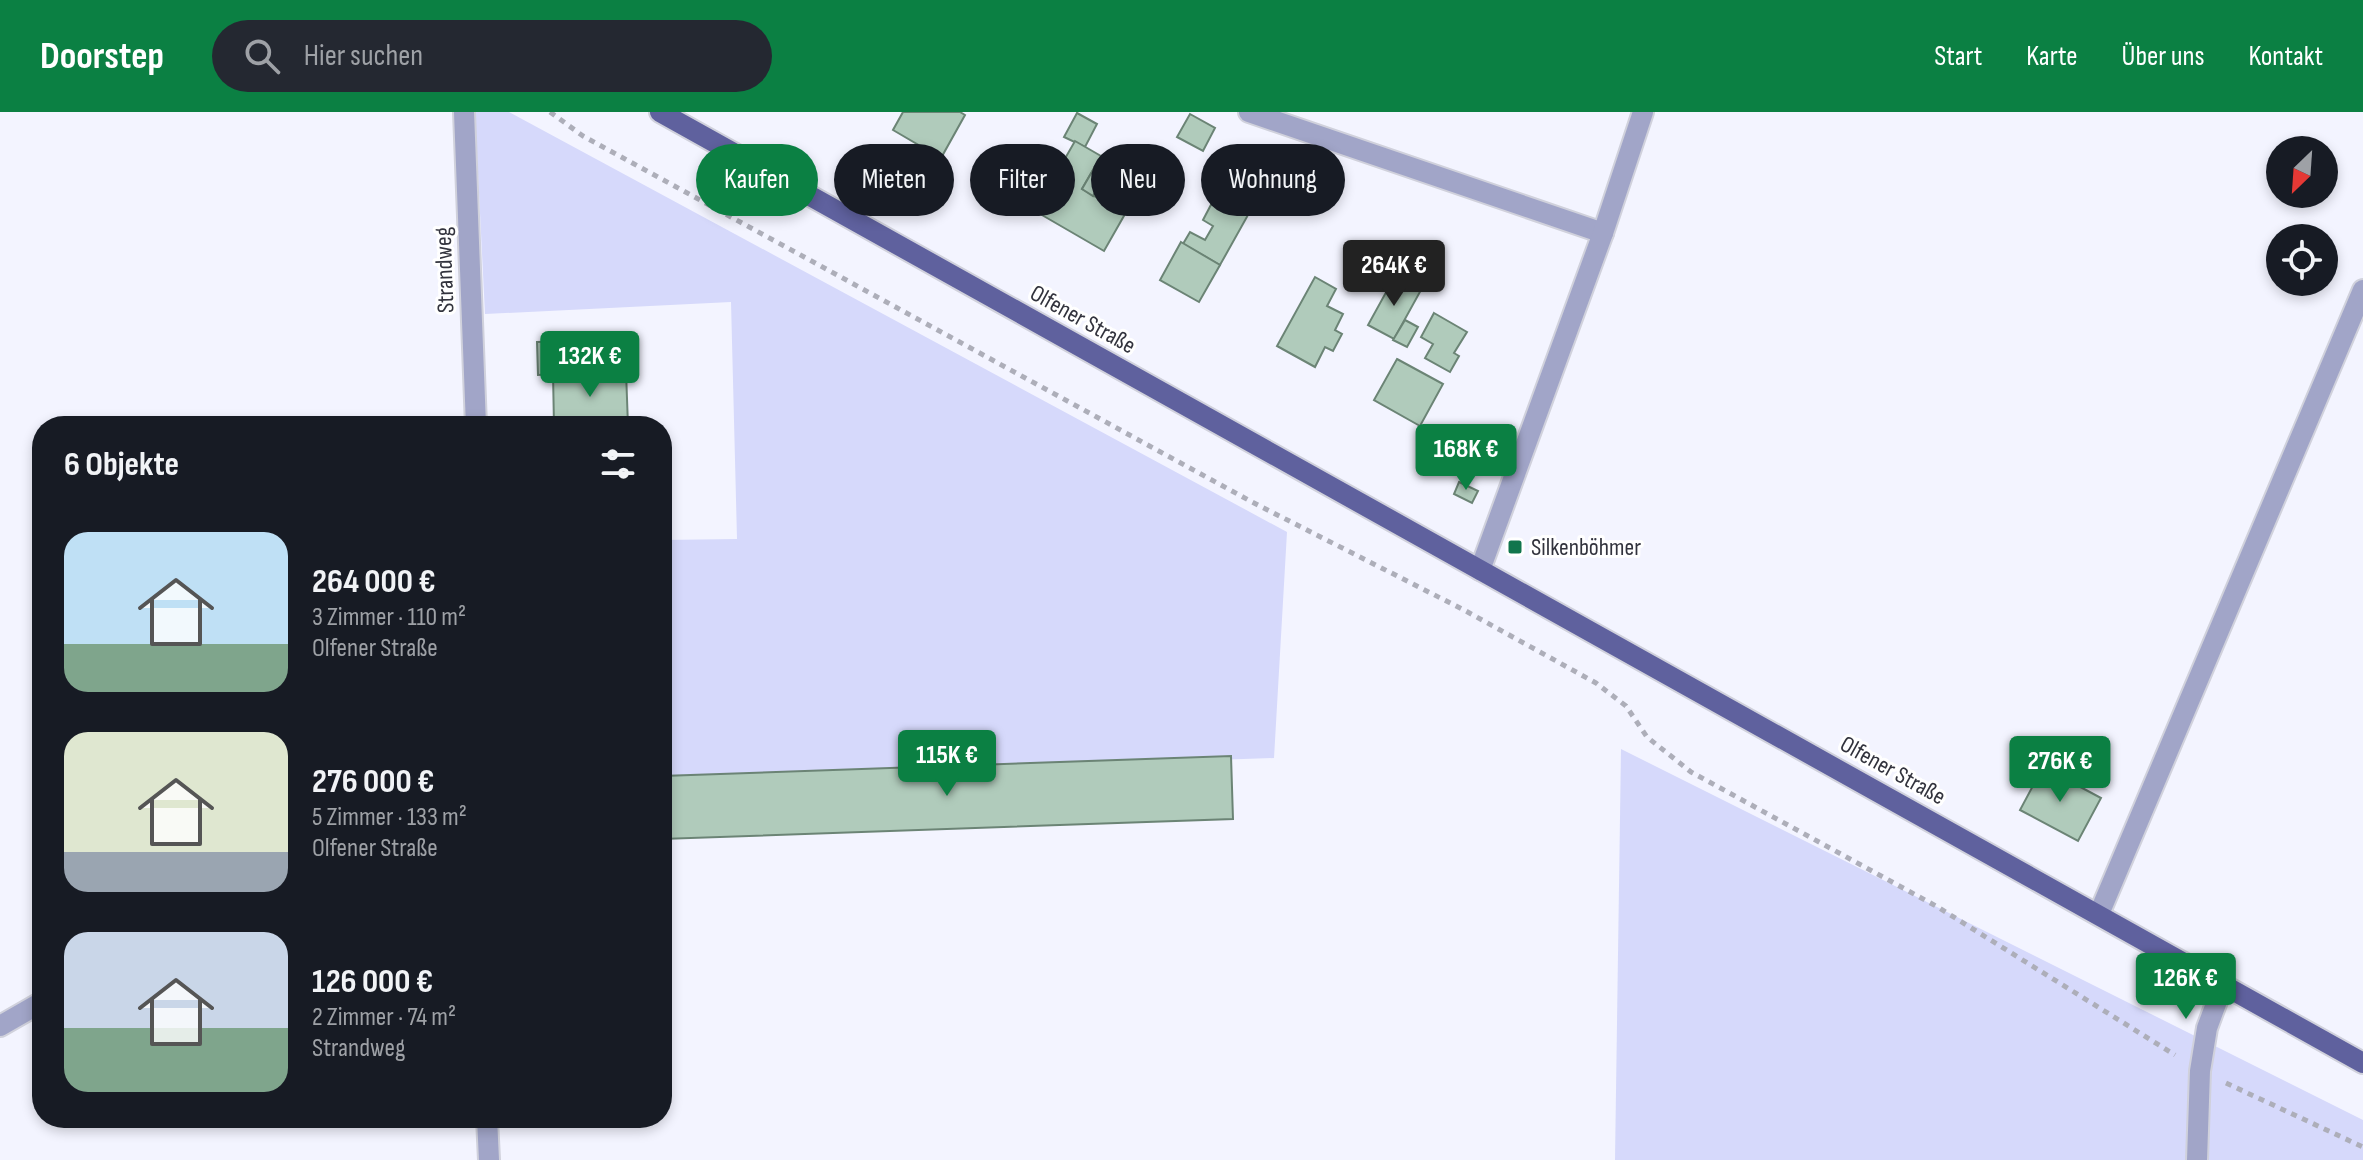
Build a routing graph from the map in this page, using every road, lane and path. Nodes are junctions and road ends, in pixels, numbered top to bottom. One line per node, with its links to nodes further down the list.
1 (464, 112): 8 (street, Strandweg)
2 (550, 112): 15 (path)
3 (660, 112): 9 (main road, Olfener Straße)
4 (1249, 112): 6 (street)
5 (1643, 112): 6 (street)
6 (1603, 233): 9 (street)
7 (2363, 290): 10 (street)
8 (476, 416)
9 (1480, 570): 10 (main road, Olfener Straße)
10 (2099, 914): 11 (main road, Olfener Straße)
11 (2223, 985): 14 (main road, Olfener Straße); 15 (street)
12 (32, 1008): 13 (street)
13 (0, 1026)
14 (2363, 1063)
15 (2200, 1071): 17 (path); 19 (street)
16 (487, 1128): 18 (street)
17 (2363, 1147)
18 (489, 1160)
19 (2197, 1160)

